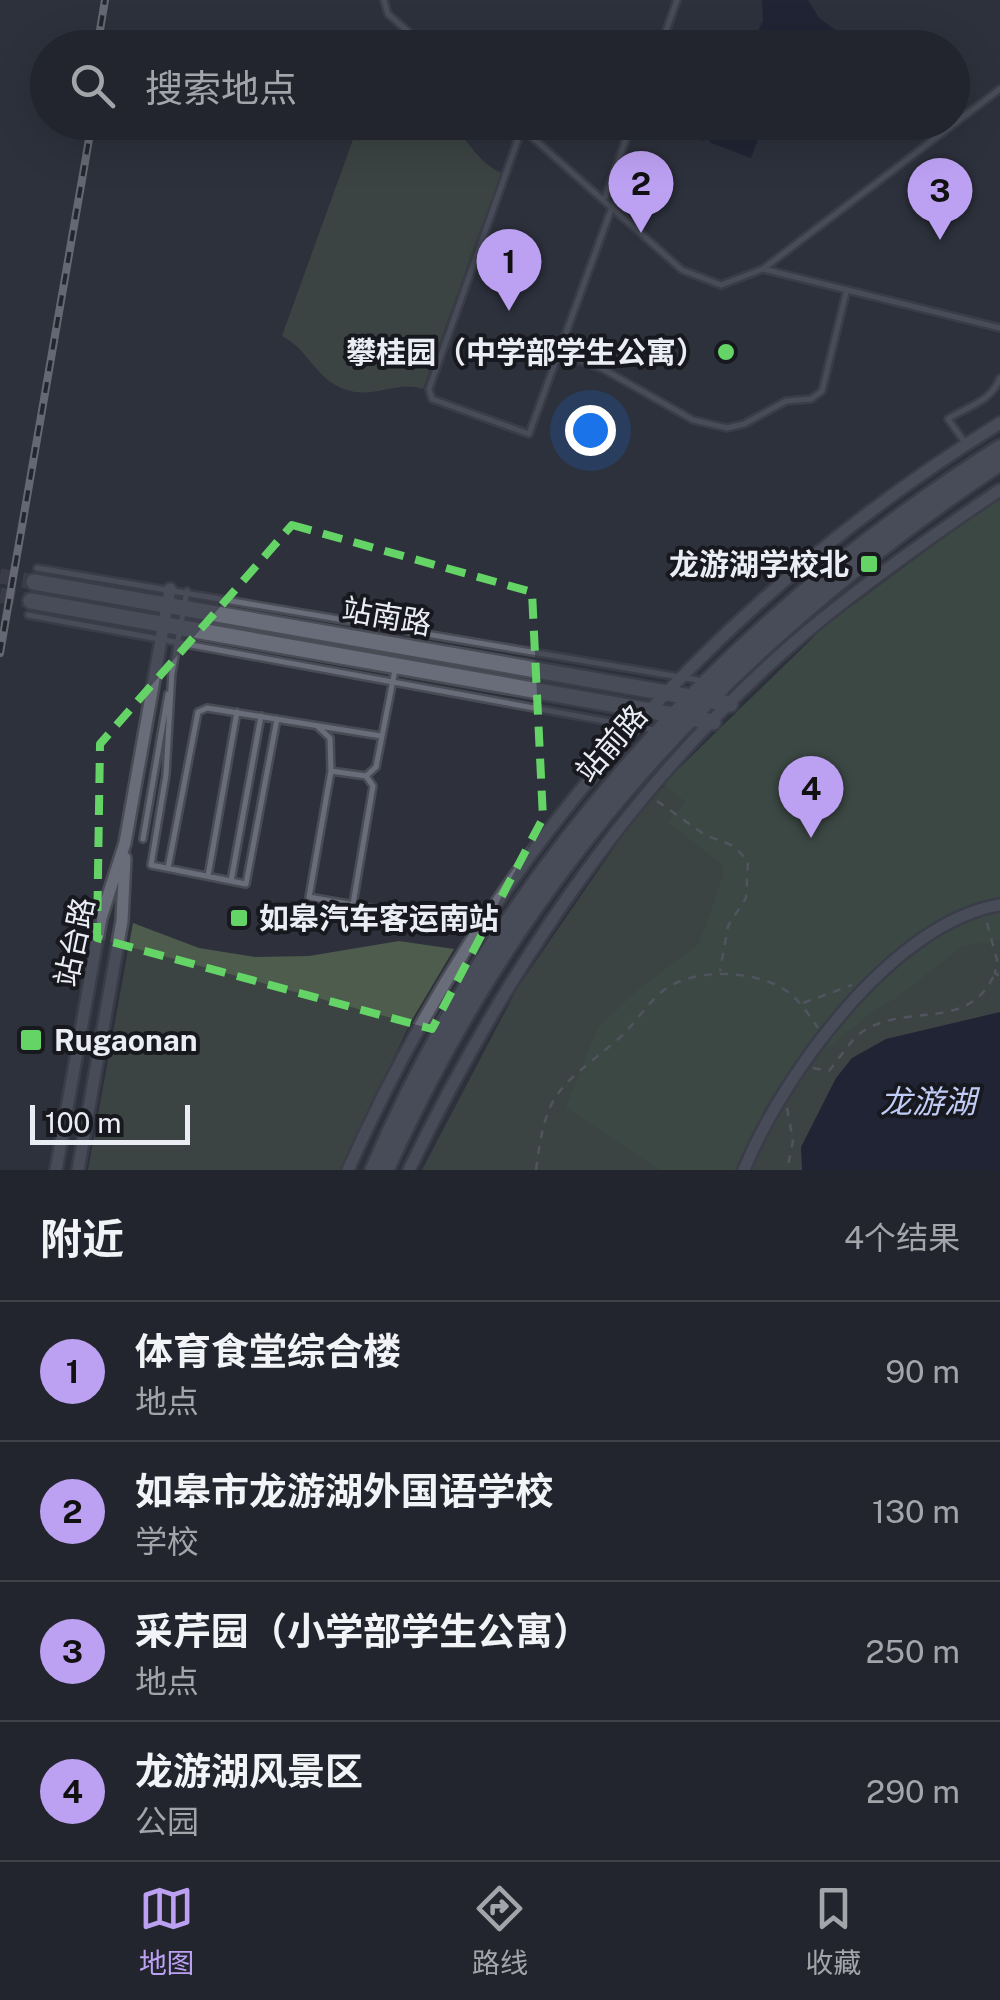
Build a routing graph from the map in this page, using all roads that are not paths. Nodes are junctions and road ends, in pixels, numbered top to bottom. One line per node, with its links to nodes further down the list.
1 (384, 0): 3 (lane)
2 (677, 0): 4 (lane)
3 (406, 30)
4 (666, 30)
5 (1000, 89): 6 (lane)
6 (970, 112)
7 (518, 140): 16 (lane)
8 (536, 140): 11 (lane)
9 (626, 140): 11 (lane)
10 (933, 140): 13 (lane)
11 (605, 198): 12 (lane)
12 (612, 208): 13 (lane); 16 (lane)
13 (763, 269): 14 (lane)
14 (846, 293): 15 (lane); 16 (lane)
15 (1000, 328)
16 (560, 353)
17 (1000, 378): 19 (lane)
18 (1000, 423): 19 (street)
19 (966, 444): 30 (street)
20 (1000, 448): 32 (street, 站前路)
21 (1000, 463): 33 (street, 站前路)
22 (1000, 490): 34 (street)
23 (35, 575): 25 (street, 站南路)
24 (187, 592): 25 (lane); 25 (lane); 30 (lane)
25 (174, 601): 27 (street, 站台路); 35 (street, 站南路)
26 (30, 608): 27 (street, 站南路)
27 (170, 633): 28 (street, 站南路); 29 (lane); 31 (lane); 55 (street, 站台路)
28 (397, 664): 31 (lane); 39 (street, 站南路)
29 (172, 671): 54 (lane); 56 (lane)
30 (680, 676): 32 (lane); 35 (street)
31 (392, 681): 47 (lane); 50 (lane)
32 (705, 681): 33 (lane); 36 (street, 站前路)
33 (723, 685): 34 (lane); 37 (street, 站前路)
34 (746, 689): 38 (street)
35 (664, 692): 36 (street, 站南路); 39 (street)
36 (689, 696): 37 (street, 站南路); 41 (street, 站前路)
37 (708, 700): 38 (street, 站南路); 43 (street, 站前路)
38 (730, 704): 45 (street)
39 (645, 711): 41 (street, 站南路); 47 (street)
40 (238, 712): 42 (lane); 56 (lane); 57 (lane)
41 (671, 715): 43 (street, 站南路); 48 (street, 站前路)
42 (260, 716): 44 (lane); 58 (lane)
43 (690, 718): 45 (street, 站南路); 49 (street, 站前路)
44 (277, 719): 46 (lane); 58 (lane)
45 (713, 722): 51 (street)
46 (317, 726): 50 (lane); 52 (lane)
47 (632, 726): 48 (lane); 61 (street)
48 (658, 731): 49 (lane); 62 (street, 站前路)
49 (676, 734): 51 (lane); 67 (street, 站前路)
50 (382, 736): 53 (lane)
51 (698, 738): 68 (street)
52 (331, 771): 53 (lane); 59 (lane)
53 (366, 776): 59 (lane)
54 (143, 839)
55 (125, 843): 63 (street, 站台路); 64 (street, 站台路)
56 (168, 868): 57 (lane)
57 (208, 876): 58 (lane)
58 (231, 881)
59 (354, 904): 61 (lane)
60 (1000, 906): 69 (street)
61 (478, 927): 62 (lane); 65 (street)
62 (499, 937): 66 (street, 站前路)
63 (56, 1170)
64 (78, 1170)
65 (348, 1170)
66 (373, 1170)
67 (386, 1170)
68 (409, 1170)
69 (744, 1170)

